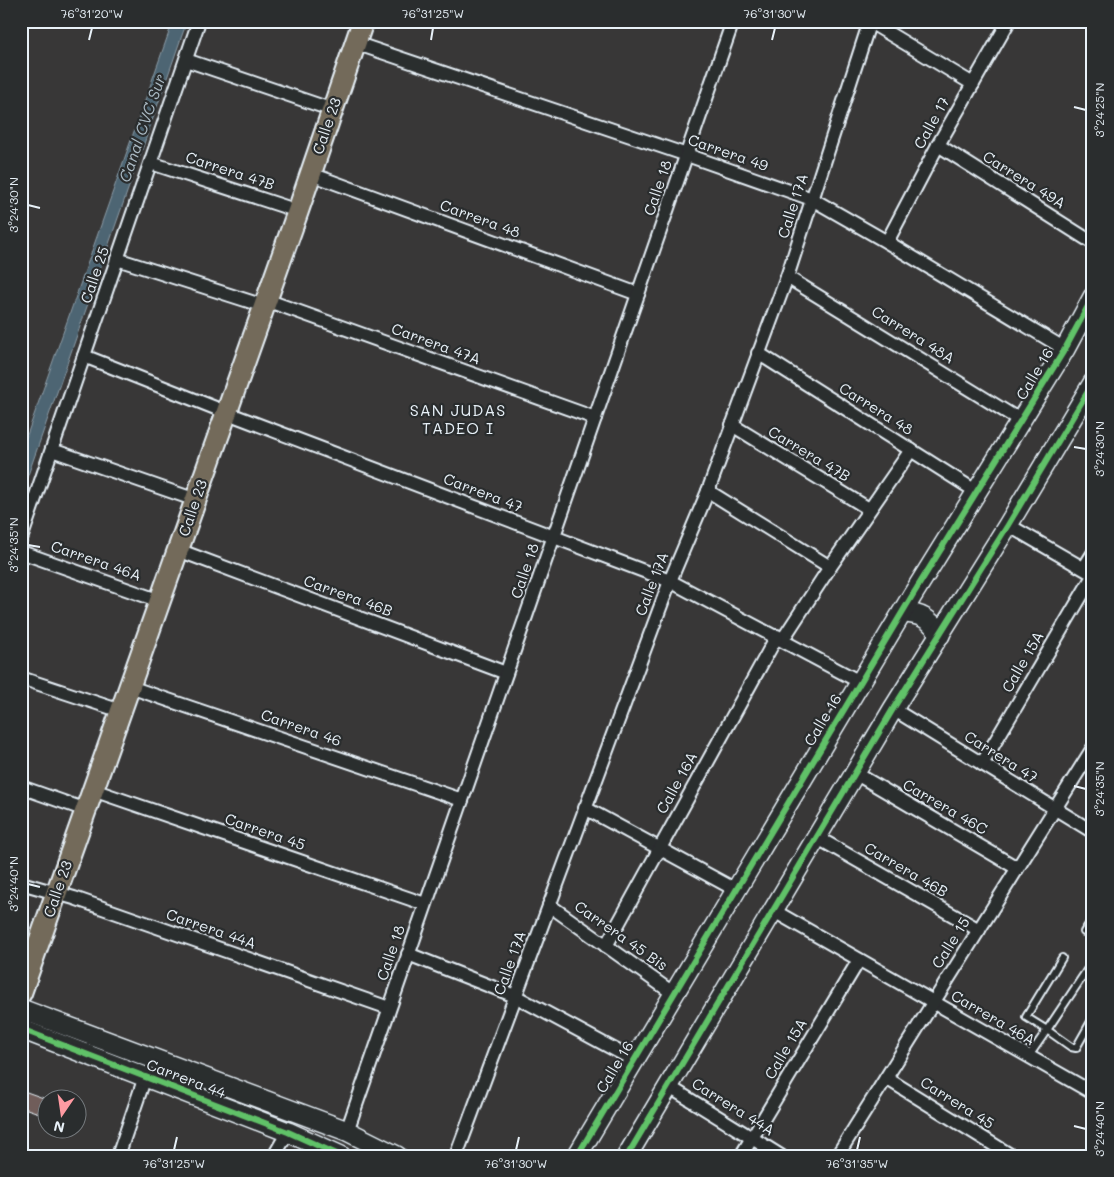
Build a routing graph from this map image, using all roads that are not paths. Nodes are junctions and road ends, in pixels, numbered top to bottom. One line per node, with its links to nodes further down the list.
1 (199, 21): 7 (street, Calle 25)
2 (363, 21): 6 (main road, Calle 23)
3 (733, 21): 11 (street, Calle 18)
4 (1009, 21): 8 (street, Calle 17)
5 (870, 22): 8 (street); 14 (street, Calle 17A)
6 (355, 43): 9 (main road, Calle 23); 11 (street, Carrera 49)
7 (186, 60): 9 (street); 12 (street, Calle 25)
8 (972, 84): 10 (street, Calle 17)
9 (333, 110): 13 (main road, Calle 23)
10 (938, 145): 16 (street, Calle 17); 17 (street, Carrera 49A)
11 (687, 155): 14 (street, Carrera 49); 20 (street, Calle 18)
12 (150, 162): 15 (street, Carrera 47B); 18 (street, Calle 25)
13 (311, 174): 15 (main road, Calle 23); 20 (street, Carrera 48)
14 (812, 199): 16 (street, Carrera 49); 19 (street, Calle 17A)
15 (298, 211): 22 (main road, Calle 23)
16 (887, 242): 23 (street, Carrera 49)
17 (1093, 243)
18 (118, 259): 22 (street, Carrera 47A); 25 (street, Calle 25)
19 (787, 278): 24 (street, Calle 17A); 29 (street, Carrera 48A)
20 (638, 294): 28 (street, Calle 18)
21 (1093, 297): 23 (street, Calle 16)
22 (265, 303): 27 (main road, Calle 23); 28 (street, Carrera 47A)
23 (1065, 349): 29 (street, Calle 16)
24 (758, 353): 30 (street, Calle 17A); 32 (street, Carrera 48)
25 (84, 356): 27 (street, Carrera 47); 31 (street, Calle 25)
26 (1093, 383): 37 (street)
27 (226, 412): 35 (main road, Calle 23); 38 (street, Carrera 47)
28 (595, 418): 38 (street, Calle 18)
29 (1021, 421): 34 (street, Calle 16)
30 (732, 425): 33 (street, Calle 17A); 36 (street, Carrera 47B)
31 (52, 450): 35 (street); 39 (street, Calle 25)
32 (911, 450): 34 (street, Carrera 48); 36 (street, Calle 16A)
33 (708, 491): 43 (street); 46 (street, Calle 17A)
34 (977, 492): 47 (street, Calle 16)
35 (196, 500): 41 (main road, Calle 23)
36 (869, 509): 43 (street, Calle 16A)
37 (1008, 525): 44 (street); 50 (street)
38 (553, 538): 46 (street, Carrera 47); 53 (street, Calle 18)
39 (21, 539)
40 (1093, 548): 44 (lane)
41 (178, 550): 48 (main road, Calle 23); 53 (street, Carrera 46B)
42 (21, 552): 48 (street, Carrera 46A)
43 (830, 567): 52 (street, Calle 16A)
44 (1081, 567): 45 (street)
45 (1093, 575): 60 (street, Calle 15A)
46 (670, 580): 52 (street, Carrera 47); 65 (street, Calle 17A)
47 (912, 596): 49 (street, Calle 16); 50 (street)
48 (160, 601): 56 (main road, Calle 23)
49 (902, 613): 51 (street); 55 (street, Calle 16)
50 (950, 618): 51 (street)
51 (940, 634): 57 (street)
52 (780, 638): 55 (street, Carrera 47); 70 (street, Calle 16A)
53 (506, 673): 64 (street, Calle 18)
54 (21, 678): 58 (street)
55 (860, 682): 73 (street, Calle 16)
56 (130, 687): 58 (main road, Calle 23); 64 (street, Carrera 46)
57 (893, 709): 60 (street, Carrera 47); 61 (street)
58 (121, 711): 63 (main road, Calle 23)
59 (1093, 748): 66 (street, Calle 15)
60 (982, 764): 66 (street, Carrera 47)
61 (856, 773): 69 (street); 71 (street, Carrera 46C)
62 (21, 787): 67 (street)
63 (93, 790): 67 (main road, Calle 23); 75 (street, Carrera 45)
64 (462, 800): 75 (street, Calle 18)
65 (585, 808): 70 (street); 76 (street, Calle 17A)
66 (1054, 809): 68 (street, Carrera 47); 71 (street, Calle 15)
67 (86, 810): 74 (main road, Calle 23)
68 (1093, 832)
69 (818, 838): 77 (street); 79 (street, Carrera 46B)
70 (660, 848): 73 (street); 81 (street, Calle 16A)
71 (1017, 868): 79 (street, Calle 15)
72 (21, 883): 74 (street, Carrera 44A)
73 (736, 890): 87 (street, Calle 16)
74 (56, 893): 86 (main road, Calle 23); 90 (street, Carrera 44A)
75 (425, 904): 82 (street, Calle 18)
76 (549, 905): 81 (street, Carrera 45 Bis); 88 (street, Calle 17A)
77 (774, 911): 84 (street, Carrera 46A); 99 (street)
78 (1093, 918): 80 (lane)
79 (978, 930): 89 (street, Calle 15)
80 (1084, 932)
81 (606, 946): 87 (street, Carrera 45 Bis)
82 (408, 954): 88 (street); 90 (street, Calle 18)
83 (1062, 958): 94 (lane)
84 (859, 960): 89 (street, Carrera 46A); 103 (street, Calle 15A)
85 (1087, 970): 94 (lane)
86 (21, 993)
87 (674, 994): 96 (street, Calle 16)
88 (515, 996): 96 (street); 108 (street, Calle 17A)
89 (933, 1002): 95 (street, Carrera 46A); 98 (street, Calle 15)
90 (389, 1008): 101 (street, Calle 18)
91 (21, 1010): 101 (street, Carrera 44)
92 (1093, 1018): 94 (lane)
93 (21, 1029): 97 (street, Carrera 44)
94 (1047, 1030): 95 (lane)
95 (1029, 1056): 100 (street, Carrera 46A)
96 (634, 1060): 109 (street, Calle 16)
97 (145, 1077): 102 (street, Carrera 44); 104 (street)
98 (886, 1078): 113 (street, Calle 15); 114 (street, Carrera 45)
99 (668, 1086): 103 (street, Carrera 44A); 110 (street)
100 (1093, 1093)
101 (347, 1130): 107 (street, Carrera 44)
102 (288, 1132): 105 (street); 106 (street, Carrera 44)
103 (752, 1138): 111 (street, Calle 15A); 112 (street, Carrera 44A)
104 (118, 1156)
105 (274, 1156)
106 (340, 1156)
107 (397, 1156)
108 (456, 1156)
109 (577, 1156)
110 (627, 1156)
111 (741, 1156)
112 (781, 1156)
113 (837, 1156)
114 (1012, 1156)

